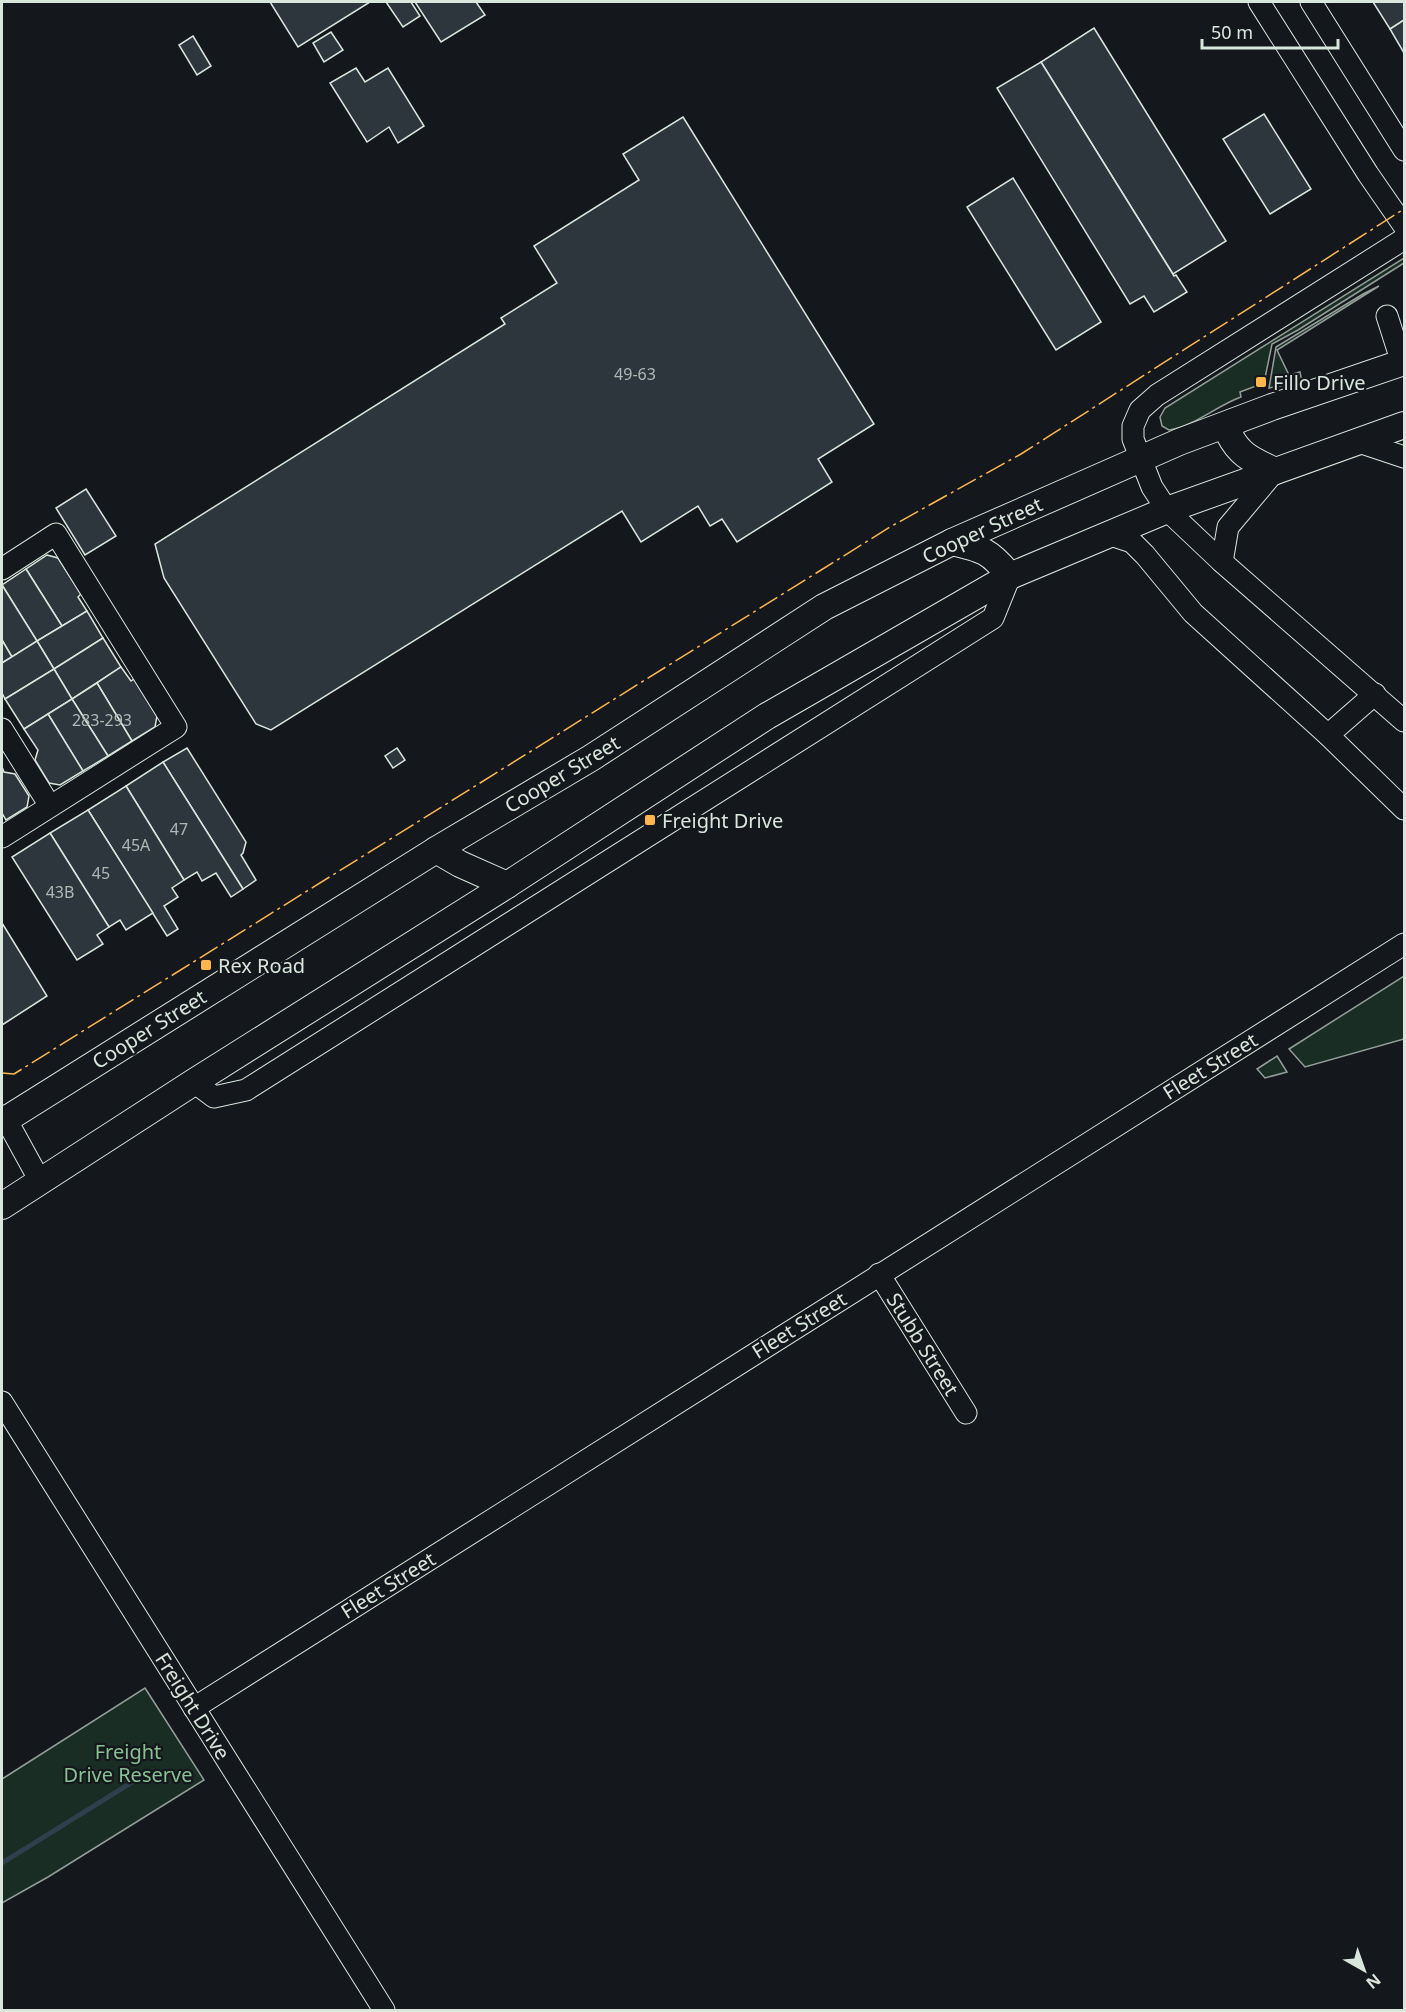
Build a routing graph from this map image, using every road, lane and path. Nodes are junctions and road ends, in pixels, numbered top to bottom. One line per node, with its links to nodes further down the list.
1 (1259, 2): 4 (street)
2 (1311, 2): 3 (street)
3 (1404, 150)
4 (1404, 226)
5 (1404, 239): 12 (street)
6 (1387, 316): 7 (street)
7 (1403, 363): 8 (main road, Cooper Street)
8 (1233, 422): 12 (main road, Cooper Street); 13 (main road)
9 (1404, 425): 10 (main road)
10 (1359, 442): 11 (street); 13 (main road)
11 (1404, 457)
12 (1141, 459): 14 (street); 16 (main road, Cooper Street)
13 (1275, 471): 14 (main road); 17 (street)
14 (1167, 510): 15 (main road); 17 (street)
15 (1111, 534): 19 (main road); 23 (street)
16 (952, 542): 19 (main road); 27 (main road, Cooper Street)
17 (1222, 562): 20 (street)
18 (2, 569): 24 (street)
19 (1010, 576): 28 (main road); 30 (street)
20 (1375, 694): 21 (street); 23 (street)
21 (1404, 722)
22 (2, 729): 24 (street)
23 (1328, 735): 25 (street)
24 (50, 806): 26 (street)
25 (1404, 809)
26 (2, 837)
27 (436, 850): 28 (main road); 31 (main road, Cooper Street)
28 (507, 885): 30 (main road)
29 (1404, 944): 34 (street, Fleet Street)
30 (194, 1082): 32 (main road)
31 (3, 1119): 32 (street)
32 (40, 1181): 33 (main road)
33 (2, 1206)
34 (879, 1274): 36 (street, Stubb Street); 37 (street, Fleet Street)
35 (2, 1402): 37 (street, Freight Drive)
36 (966, 1413)
37 (194, 1708): 38 (street, Freight Drive)
38 (384, 2010)

